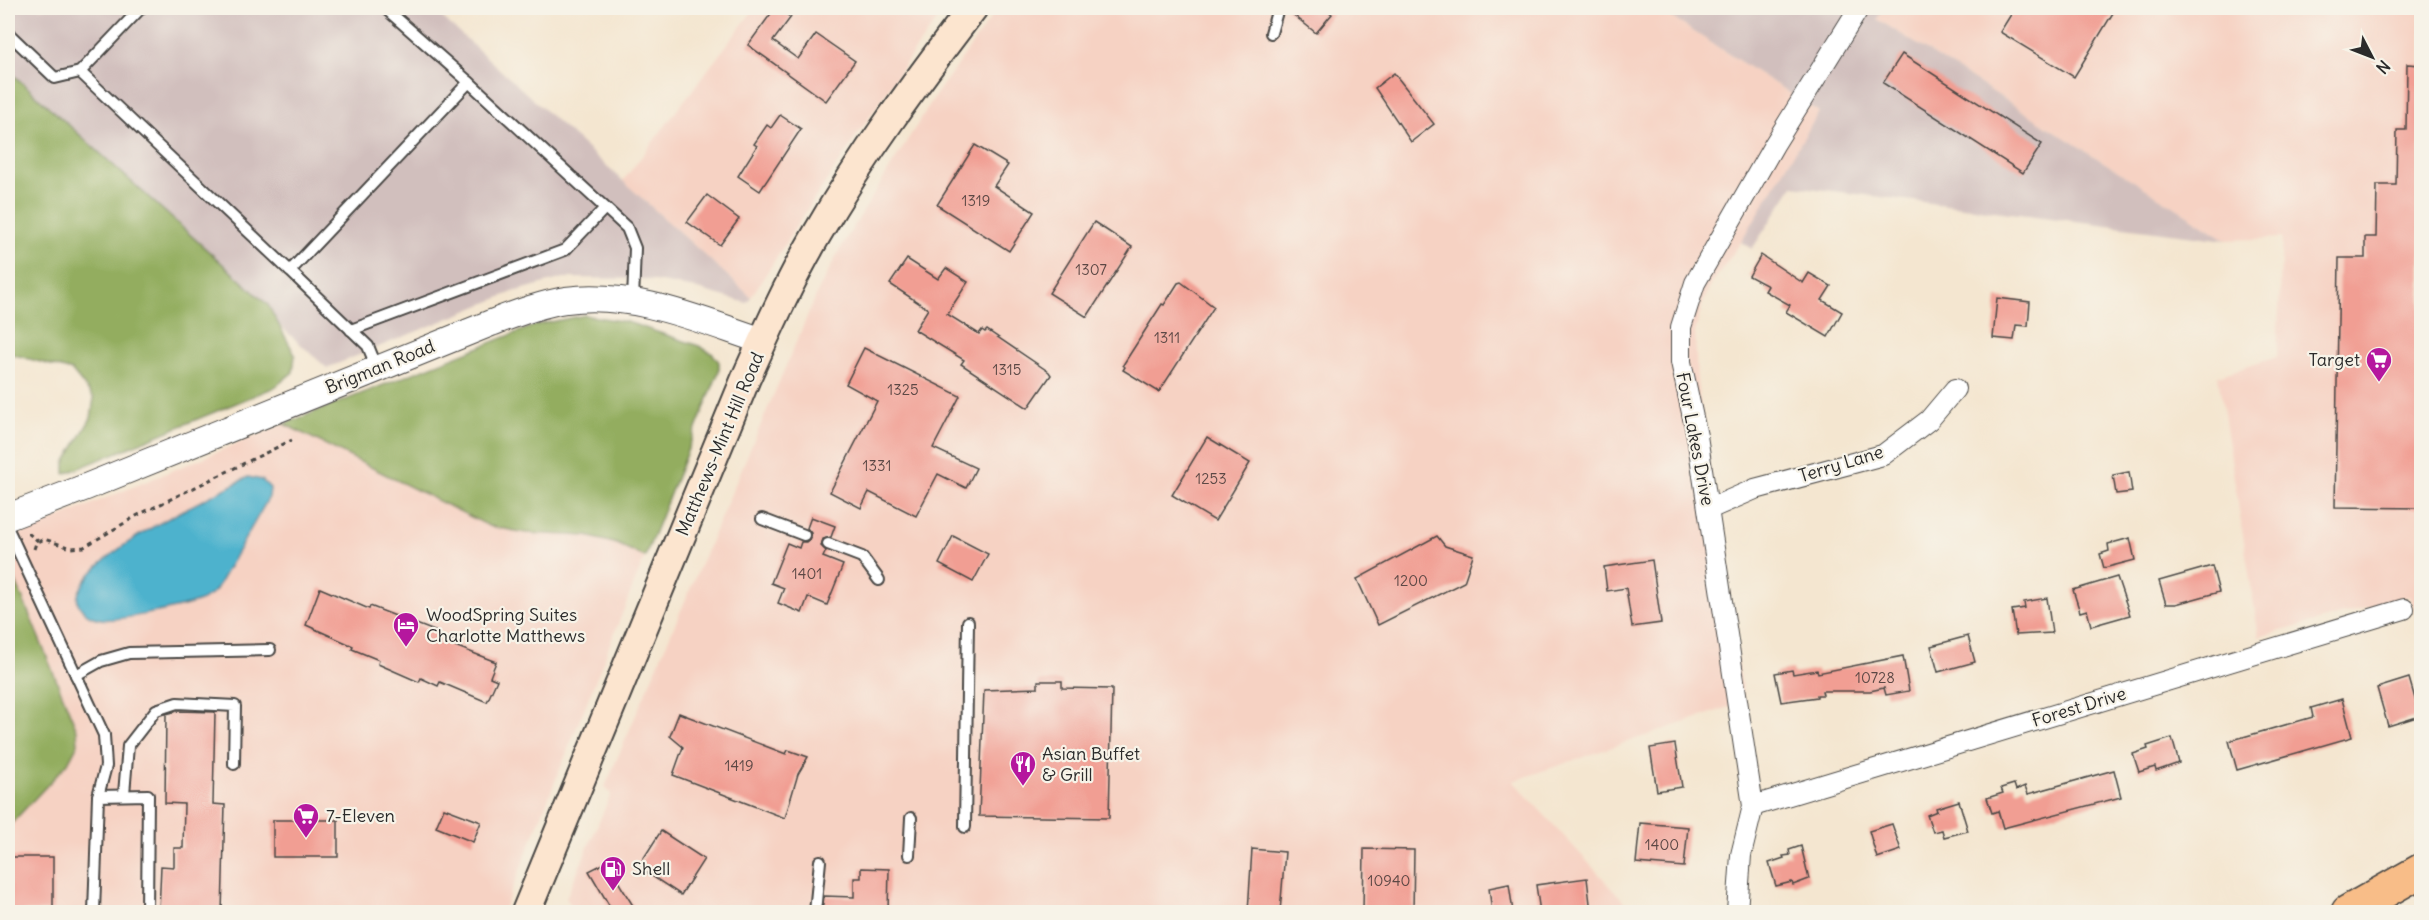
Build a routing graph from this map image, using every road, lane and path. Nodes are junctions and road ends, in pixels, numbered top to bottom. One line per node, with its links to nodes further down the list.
1 (141, 8): 8 (lane)
2 (385, 8): 9 (lane)
3 (1278, 8): 7 (lane)
4 (1859, 8): 18 (street, Four Lakes Drive)
5 (969, 9): 14 (main road, Matthews-Mint Hill Road)
6 (8, 33): 8 (lane)
7 (1271, 33)
8 (80, 72): 11 (lane)
9 (469, 82): 10 (lane); 11 (lane)
10 (605, 208): 12 (lane); 13 (lane)
11 (290, 271): 13 (lane)
12 (633, 301): 14 (street, Brigman Road); 15 (street, Brigman Road)
13 (351, 330): 15 (lane)
14 (763, 340): 42 (main road, Matthews-Mint Hill Road)
15 (377, 368): 20 (street, Brigman Road)
16 (1954, 389): 18 (street, Terry Lane)
17 (292, 440): 23 (path)
18 (1709, 509): 34 (street, Four Lakes Drive)
19 (762, 519): 22 (lane)
20 (17, 524): 23 (path)
21 (8, 529): 30 (lane)
22 (804, 535)
23 (38, 542): 25 (path)
24 (828, 544): 26 (lane)
25 (35, 554)
26 (879, 580)
27 (2404, 609): 34 (street, Forest Drive)
28 (968, 622): 36 (lane)
29 (270, 650): 30 (lane)
30 (76, 675): 33 (lane)
31 (234, 764): 32 (lane)
32 (124, 794): 33 (lane); 41 (lane)
33 (98, 796): 40 (lane)
34 (1754, 806): 44 (street, Four Lakes Drive)
35 (911, 818): 37 (lane)
36 (965, 827)
37 (909, 855)
38 (820, 861): 43 (lane)
39 (2421, 870): 45 (highway)
40 (94, 912)
41 (147, 912)
42 (526, 912)
43 (815, 912)
44 (1737, 912)
45 (2348, 912)

